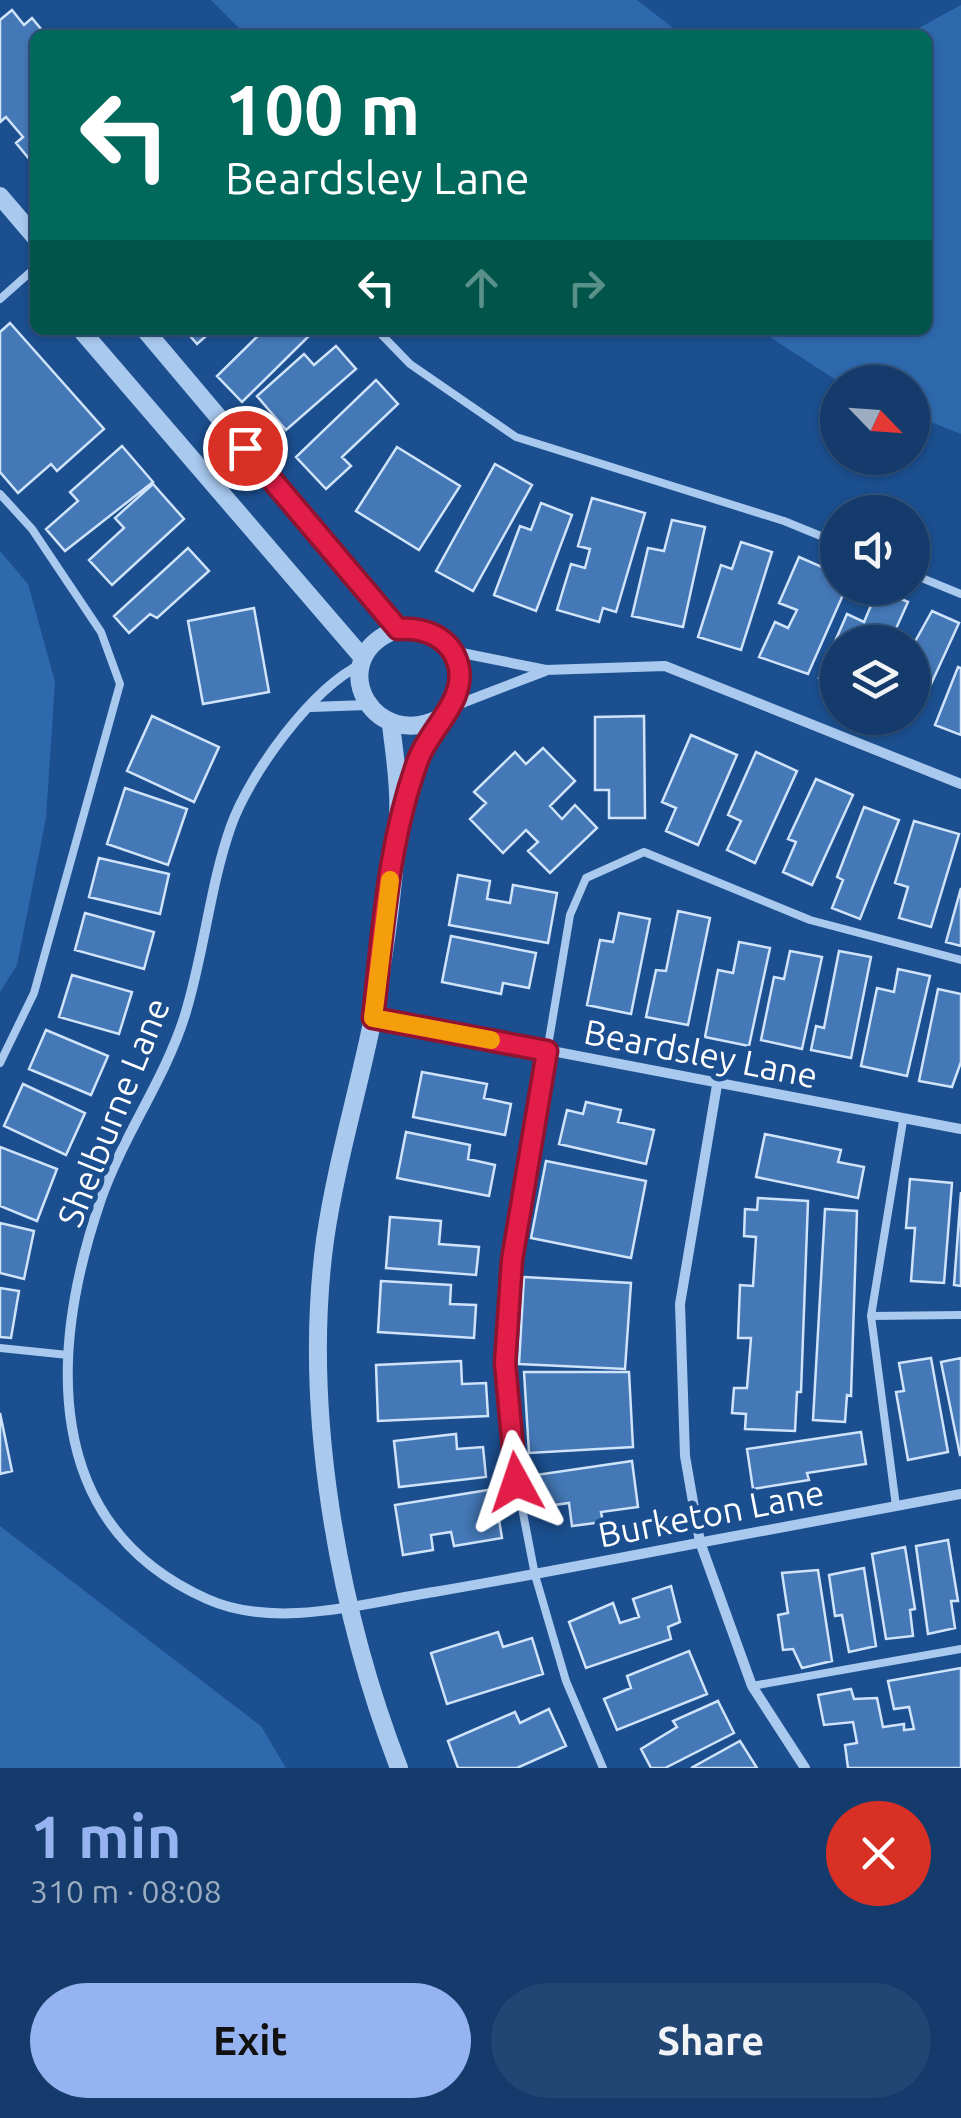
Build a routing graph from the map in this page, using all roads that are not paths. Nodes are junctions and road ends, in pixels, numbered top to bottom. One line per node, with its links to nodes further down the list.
1 (0, 196): 2 (street)
2 (30, 231)
3 (30, 272): 4 (lane)
4 (0, 299)
5 (85, 335): 14 (street)
6 (149, 335): 12 (street)
7 (382, 335): 9 (lane)
8 (0, 494): 25 (lane)
9 (820, 536)
10 (930, 581): 11 (lane)
11 (961, 594)
12 (398, 629): 13 (street); 14 (street)
13 (452, 652): 15 (street); 18 (street)
14 (363, 661): 16 (street); 17 (street, Shelburne Lane)
15 (546, 670): 18 (street); 20 (street)
16 (367, 704): 17 (street); 19 (street)
17 (311, 707): 32 (street, Shelburne Lane)
18 (445, 713): 19 (street); 21 (street)
19 (391, 724): 21 (street)
20 (961, 784)
21 (399, 812): 23 (street)
22 (961, 960): 24 (lane)
23 (373, 1018): 24 (street, Beardsley Lane); 37 (street)
24 (547, 1051): 26 (street, Beardsley Lane); 36 (lane)
25 (0, 1063)
26 (718, 1085): 27 (street, Beardsley Lane); 35 (street)
27 (903, 1121): 28 (street, Beardsley Lane); 30 (lane)
28 (961, 1129)
29 (961, 1314): 30 (lane)
30 (871, 1316): 34 (lane)
31 (0, 1348): 32 (lane)
32 (68, 1356): 37 (street, Shelburne Lane)
33 (961, 1494): 34 (street, Burketon Lane)
34 (896, 1506): 35 (street, Burketon Lane)
35 (700, 1542): 36 (street, Burketon Lane); 39 (street)
36 (535, 1575): 37 (street, Burketon Lane); 41 (lane)
37 (352, 1605): 40 (street)
38 (961, 1649): 39 (lane)
39 (752, 1686): 42 (street)
40 (399, 1768)
41 (603, 1768)
42 (805, 1768)

